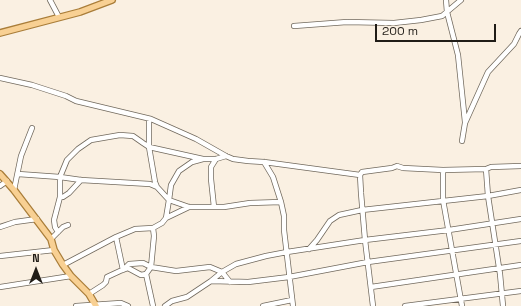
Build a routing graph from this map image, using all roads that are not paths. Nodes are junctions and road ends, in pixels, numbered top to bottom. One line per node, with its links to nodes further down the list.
1 (50, 0): 6 (street)
2 (112, 0): 6 (main road)
3 (446, 0): 5 (street)
4 (461, 0): 5 (street)
5 (448, 12): 7 (street); 12 (street)
6 (59, 17): 9 (main road)
7 (294, 26)
8 (521, 31): 12 (street)
9 (0, 33)
10 (0, 78): 11 (street)
11 (149, 119): 15 (street); 16 (street)
12 (465, 123): 14 (street)
13 (32, 128): 24 (street)
14 (462, 141)
15 (149, 147): 17 (street); 26 (street); 30 (street)
16 (226, 156): 18 (street); 19 (street)
17 (203, 159): 18 (street); 35 (street)
18 (216, 159): 39 (street)
19 (264, 162): 25 (street); 37 (street)
20 (521, 166): 21 (street)
21 (486, 169): 22 (street); 33 (street)
22 (444, 170): 25 (street); 36 (street)
23 (0, 174): 28 (main road)
24 (18, 174): 26 (street); 31 (street)
25 (360, 175): 40 (street)
26 (60, 177): 27 (street); 34 (street)
27 (81, 180): 30 (street); 34 (street)
28 (7, 181): 29 (street); 31 (main road)
29 (0, 186)
30 (157, 187): 35 (street)
31 (14, 190): 42 (main road)
32 (521, 190): 33 (street)
33 (488, 196): 36 (street); 44 (street)
34 (60, 197): 49 (street)
35 (168, 200): 38 (street); 41 (street)
36 (443, 200): 40 (street); 48 (street)
37 (281, 202): 39 (street); 58 (street)
38 (189, 207): 39 (street); 41 (street)
39 (214, 207)
40 (362, 210): 52 (street); 55 (street)
41 (166, 218): 47 (street)
42 (37, 219): 46 (street); 51 (main road)
43 (521, 219): 44 (street)
44 (492, 223): 48 (street); 54 (street)
45 (68, 225): 49 (street)
46 (0, 227)
47 (153, 228): 50 (street); 63 (street)
48 (449, 230): 52 (street); 57 (street)
49 (58, 232): 51 (street)
50 (116, 238): 61 (street); 65 (street)
51 (51, 239): 56 (main road)
52 (365, 240): 55 (street); 60 (street)
53 (521, 241): 54 (street)
54 (495, 245): 57 (street); 64 (street)
55 (309, 249): 58 (street)
56 (54, 250): 59 (street); 61 (main road)
57 (452, 251): 60 (street); 68 (street)
58 (287, 252): 66 (street); 70 (street)
59 (0, 256)
60 (368, 262): 70 (street); 74 (street)
61 (63, 265): 69 (main road)
62 (521, 265): 64 (street)
63 (151, 267): 65 (street); 66 (street); 67 (street)
64 (499, 269): 68 (street); 76 (street)
65 (123, 270): 67 (street); 77 (street)
66 (222, 272): 71 (street); 72 (street)
67 (146, 274): 83 (street)
68 (456, 274): 74 (street); 78 (street)
69 (71, 276): 73 (street); 77 (main road)
70 (289, 277): 72 (street); 79 (street)
71 (210, 282): 72 (street); 84 (street)
72 (230, 282)
73 (0, 287)
74 (370, 287): 87 (street)
75 (521, 291): 76 (street)
76 (502, 293): 78 (street); 90 (street)
77 (89, 294): 80 (main road)
78 (461, 298): 88 (street); 89 (street)
79 (292, 300): 85 (street); 86 (street)
80 (96, 305): 81 (street); 82 (street)
81 (76, 306)
82 (128, 306)
83 (152, 306)
84 (165, 306)
85 (263, 306)
86 (293, 306)
87 (373, 306)
88 (405, 306)
89 (462, 306)
90 (503, 306)

